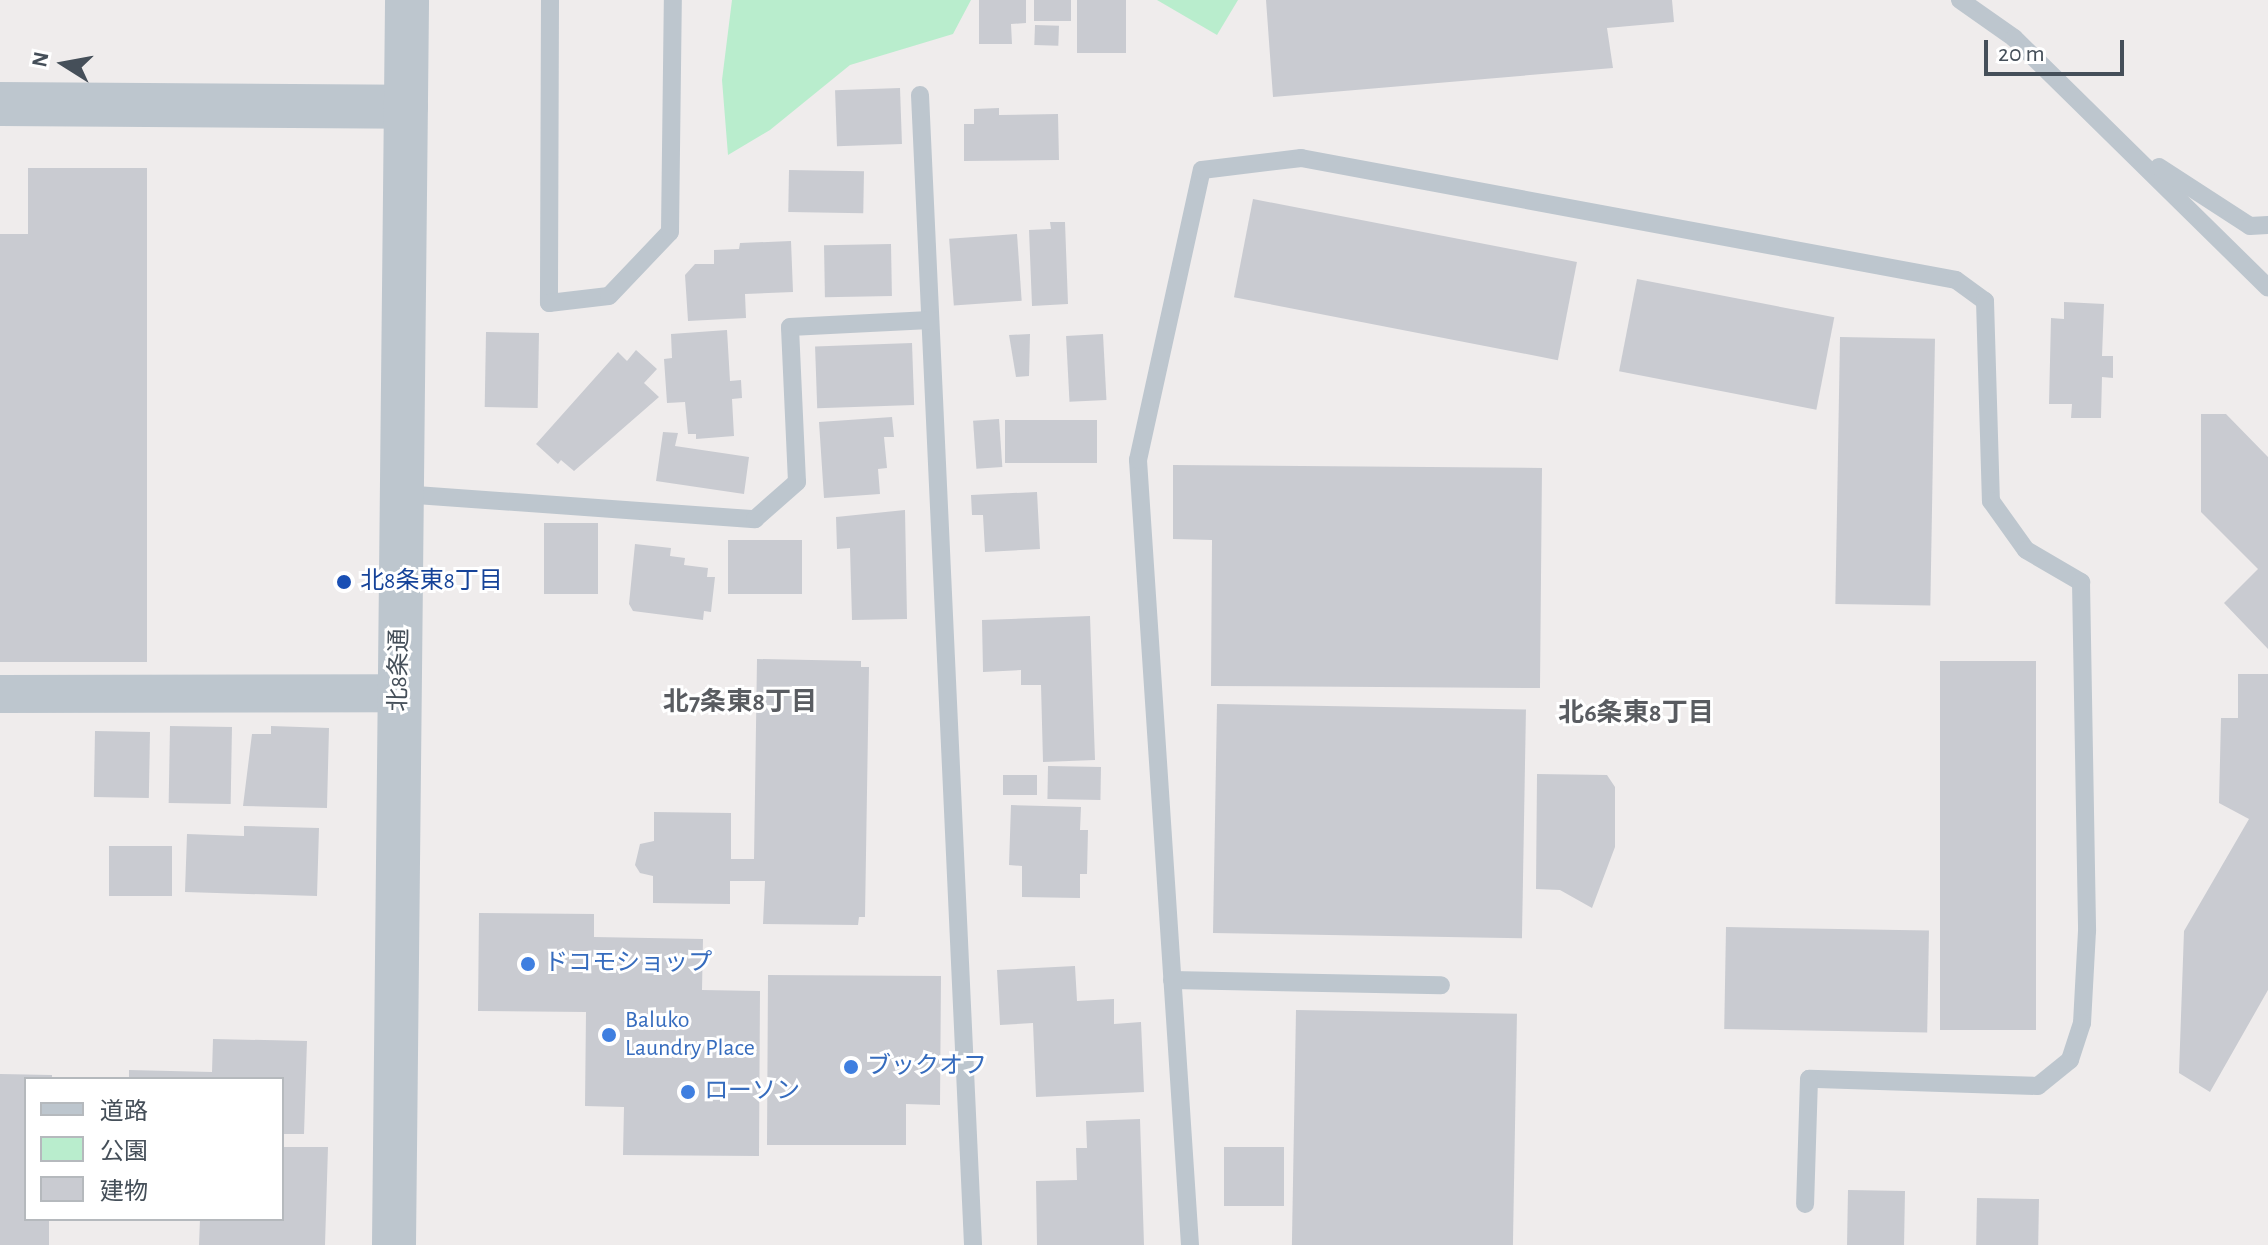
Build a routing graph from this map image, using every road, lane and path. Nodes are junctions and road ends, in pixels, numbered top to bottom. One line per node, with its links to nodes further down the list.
1 (407, 0): 7 (street, 北8条通)
2 (550, 0): 3 (lane)
3 (673, 0)
4 (1960, 0): 8 (lane)
5 (920, 95): 11 (lane)
6 (0, 104): 7 (street)
7 (406, 107): 12 (street, 北8条通)
8 (2130, 148): 9 (lane); 10 (lane)
9 (2268, 225)
10 (2268, 288)
11 (930, 320): 12 (lane); 19 (lane)
12 (402, 494): 13 (street, 北8条通)
13 (399, 693): 14 (street); 18 (street, 北8条通)
14 (0, 694)
15 (1172, 980): 16 (lane); 17 (lane); 20 (lane)
16 (1441, 985)
17 (1805, 1204)
18 (394, 1245)
19 (973, 1245)
20 (1190, 1245)

